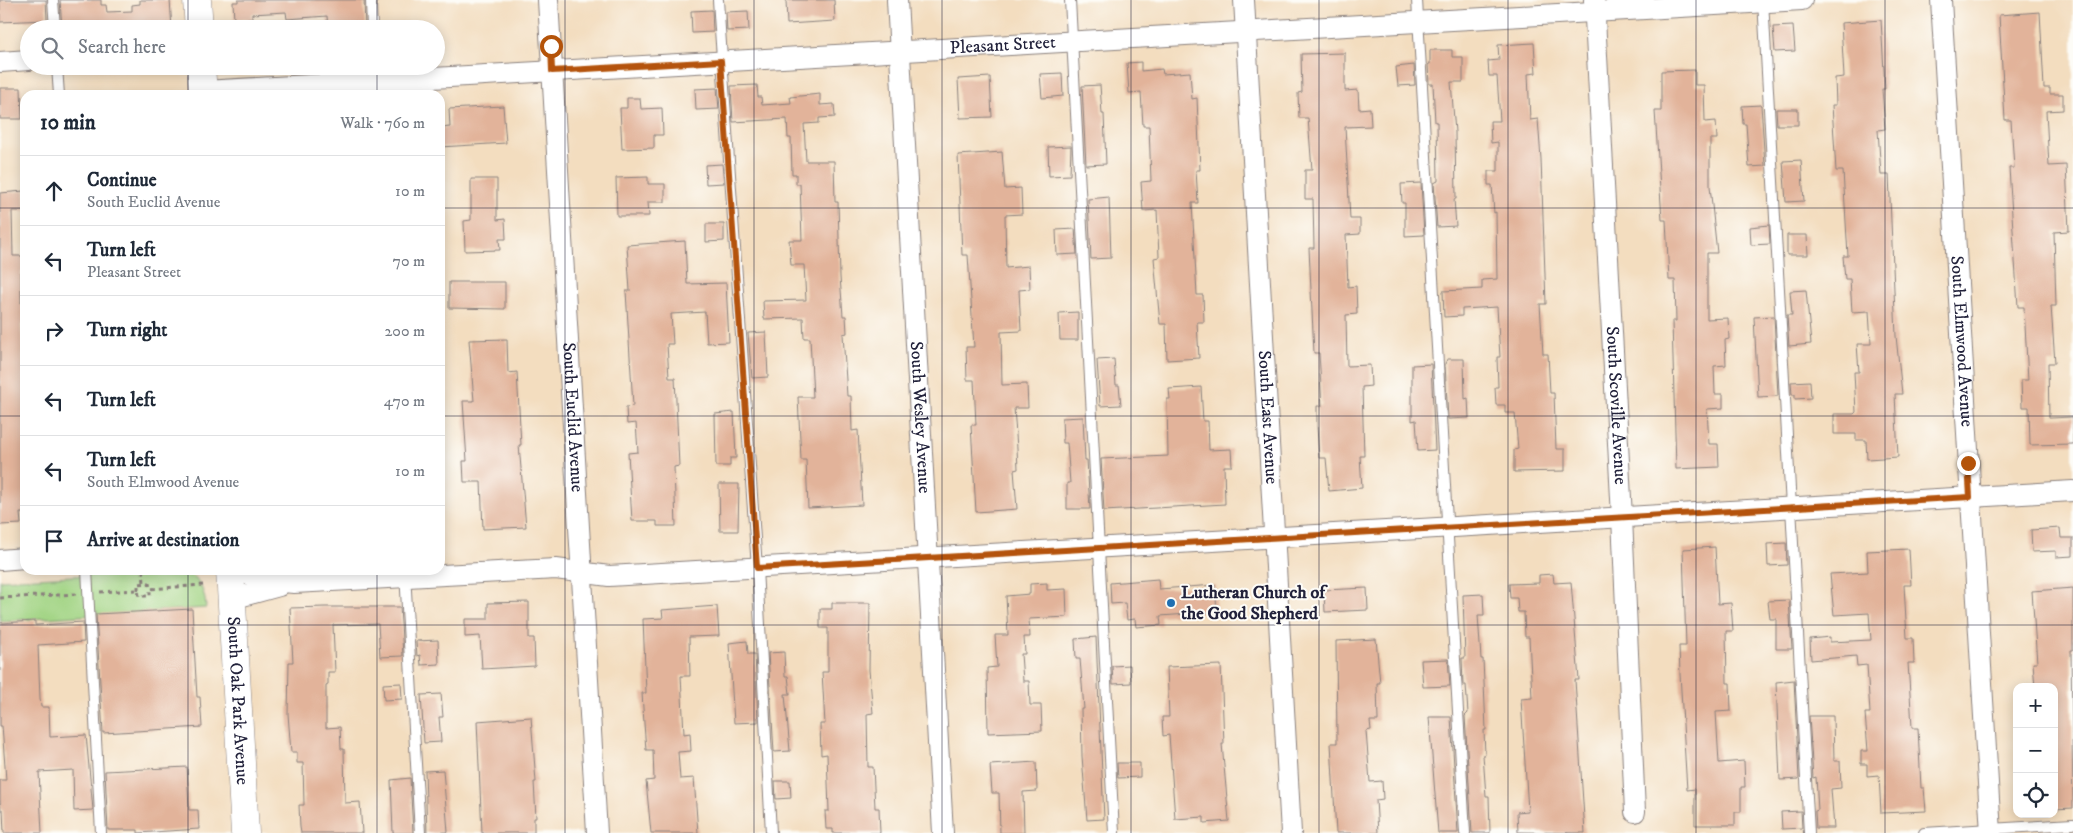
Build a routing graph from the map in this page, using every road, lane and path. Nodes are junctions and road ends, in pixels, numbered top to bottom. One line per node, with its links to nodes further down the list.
1 (53, 0): 14 (lane)
2 (198, 0): 15 (street)
3 (371, 0): 16 (lane)
4 (548, 0): 24 (street, South Euclid Avenue)
5 (718, 0): 22 (lane)
6 (897, 0): 20 (street, South Wesley Avenue)
7 (1070, 0): 19 (lane)
8 (1244, 0): 18 (street, South East Avenue)
9 (1417, 0): 17 (lane)
10 (1802, 0): 12 (street, Pleasant Street)
11 (1941, 0): 30 (street, South Elmwood Avenue)
12 (1763, 1): 13 (street, Pleasant Street); 31 (lane)
13 (1595, 6): 17 (street, Pleasant Street); 32 (street, South Scoville Avenue)
14 (54, 20)
15 (199, 20)
16 (372, 20)
17 (1418, 22): 18 (street, Pleasant Street); 33 (lane)
18 (1246, 32): 19 (street, Pleasant Street); 34 (street, South East Avenue)
19 (1072, 41): 20 (street, Pleasant Street); 35 (lane)
20 (900, 51): 22 (street, Pleasant Street); 37 (street, South Wesley Avenue)
21 (20, 61): 23 (street)
22 (721, 61): 24 (street, Pleasant Street); 39 (lane)
23 (0, 62)
24 (552, 71): 26 (street, Pleasant Street); 41 (street, South Euclid Avenue)
25 (58, 75): 28 (lane)
26 (375, 81): 27 (street, Pleasant Street)
27 (202, 84)
28 (59, 90)
29 (2073, 491): 30 (street)
30 (1970, 497): 31 (street); 55 (street, South Elmwood Avenue)
31 (1791, 507): 32 (street); 65 (lane)
32 (1622, 517): 33 (street); 53 (street, South Scoville Avenue)
33 (1448, 527): 34 (street); 64 (lane)
34 (1274, 538): 35 (street); 63 (street, South East Avenue)
35 (1099, 548): 37 (street); 62 (lane)
36 (20, 558): 38 (street)
37 (927, 558): 39 (street); 61 (street, South Wesley Avenue)
38 (0, 560)
39 (757, 568): 41 (street); 60 (lane)
40 (445, 573): 41 (street)
41 (582, 574): 59 (street, South Euclid Avenue)
42 (87, 575): 51 (lane)
43 (143, 575): 48 (path)
44 (381, 575): 47 (street)
45 (405, 575): 58 (lane)
46 (224, 579): 47 (street); 47 (street); 49 (path); 57 (street, South Oak Park Avenue)
47 (294, 583)
48 (144, 584): 49 (path); 50 (path)
49 (150, 589): 50 (path)
50 (138, 590): 51 (path)
51 (88, 593): 52 (path); 56 (lane)
52 (0, 598)
53 (1635, 812)
54 (2073, 824): 55 (lane)
55 (1990, 831): 66 (lane)
56 (102, 833)
57 (245, 833)
58 (420, 833)
59 (596, 833)
60 (771, 833)
61 (943, 833)
62 (1114, 833)
63 (1291, 833)
64 (1465, 833)
65 (1810, 833)
66 (1924, 833)

